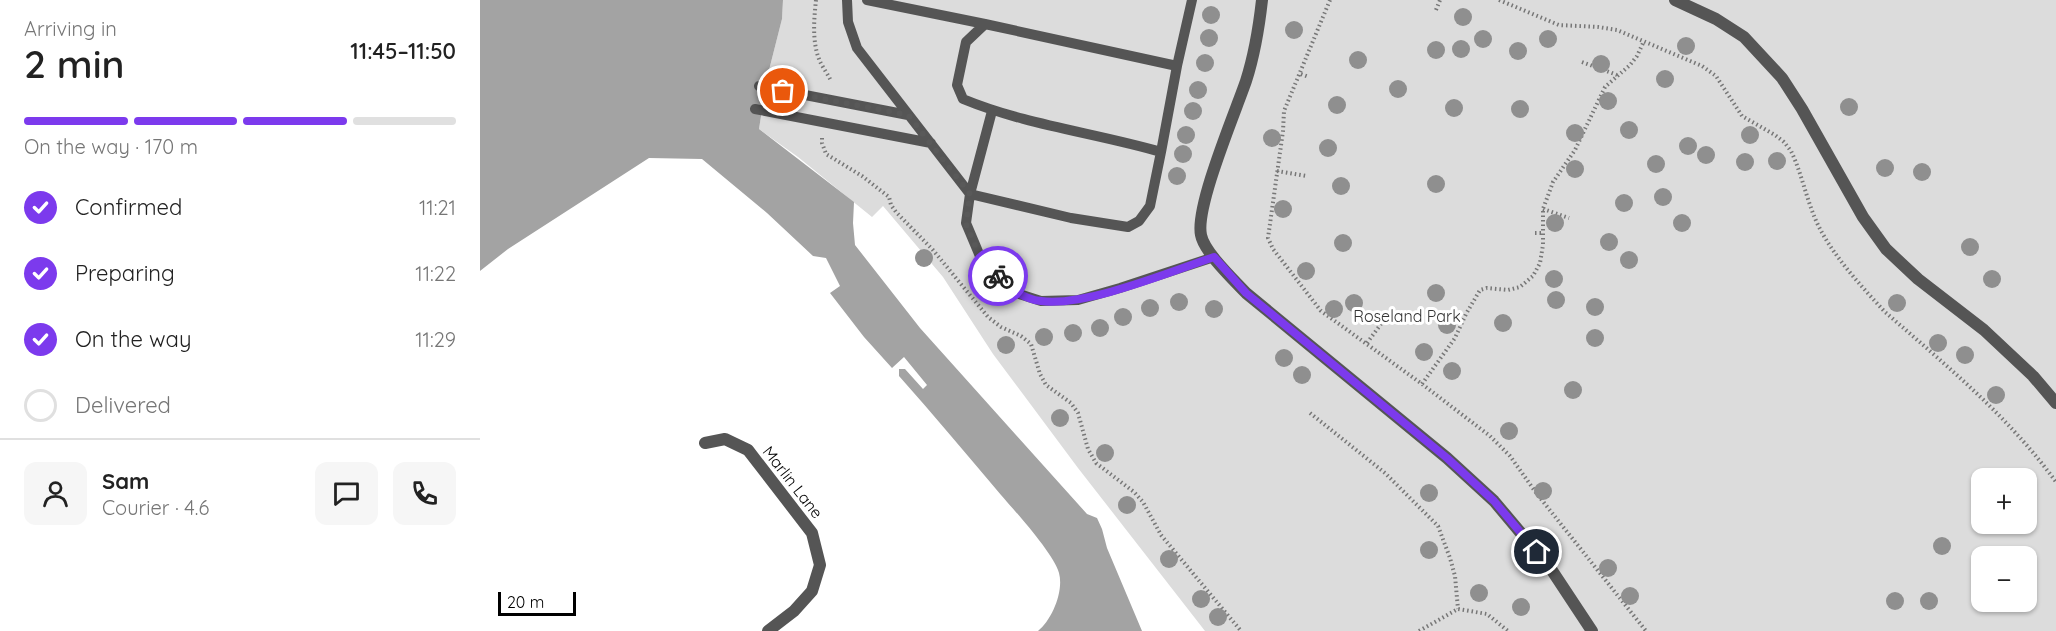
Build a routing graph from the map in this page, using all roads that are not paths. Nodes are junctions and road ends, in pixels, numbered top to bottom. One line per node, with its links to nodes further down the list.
1 (847, 0): 11 (lane)
2 (867, 0): 6 (lane)
3 (1192, 0): 7 (lane)
4 (1262, 0): 15 (street)
5 (1674, 0): 16 (street)
6 (985, 24): 7 (lane); 10 (lane)
7 (1177, 66): 13 (lane)
8 (759, 86): 11 (lane)
9 (755, 109): 12 (lane)
10 (992, 111): 13 (lane); 14 (lane)
11 (908, 115): 12 (lane)
12 (931, 143): 14 (lane)
13 (1161, 152): 14 (lane)
14 (970, 194): 15 (lane)
15 (1214, 257): 19 (street)
16 (2056, 403)
17 (705, 443): 18 (street, Marlin Lane)
18 (768, 631)
19 (1592, 631)

